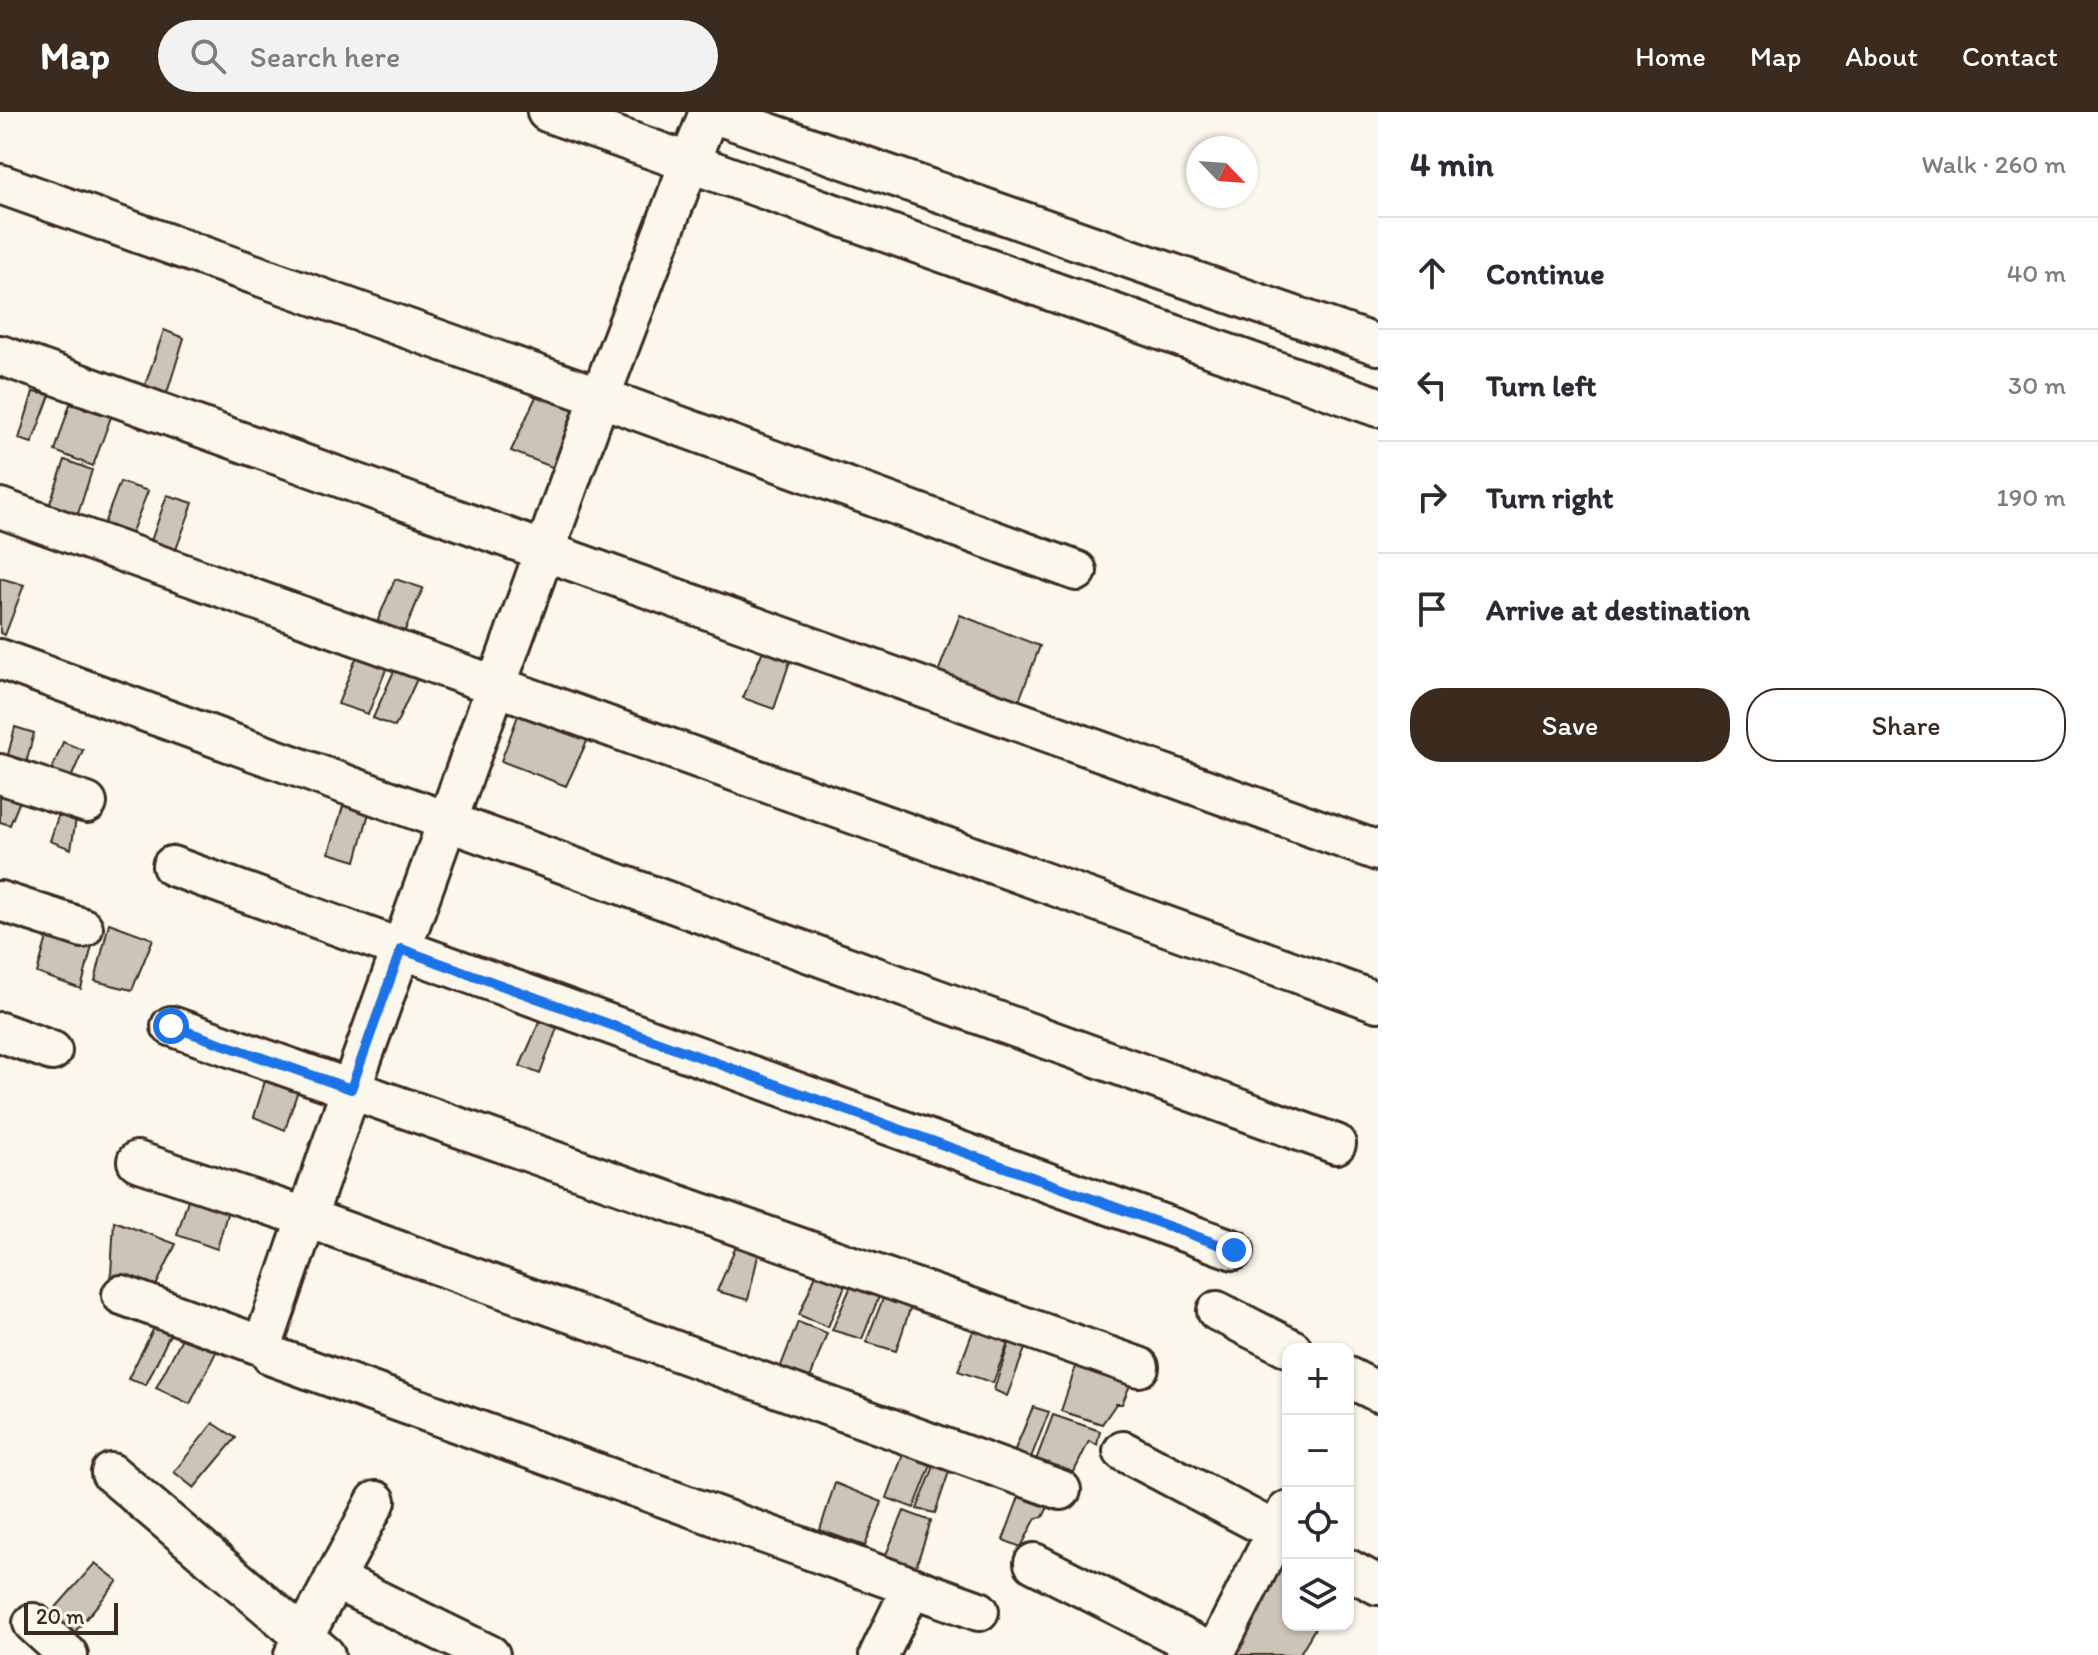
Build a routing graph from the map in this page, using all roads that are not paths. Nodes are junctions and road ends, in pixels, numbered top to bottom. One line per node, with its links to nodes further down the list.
1 (547, 112): 3 (street)
2 (709, 112): 3 (street); 5 (street)
3 (690, 163): 7 (street); 8 (street)
4 (0, 184): 7 (street)
5 (1378, 345)
6 (0, 355): 10 (street)
7 (600, 397): 10 (street); 11 (street)
8 (1378, 407)
9 (0, 508): 13 (street)
10 (544, 551): 13 (street); 17 (street)
11 (1077, 571)
12 (0, 659): 16 (street)
13 (495, 687): 16 (street); 22 (street)
14 (0, 774): 15 (street)
15 (87, 803)
16 (448, 821): 21 (street); 27 (street)
17 (1378, 851)
18 (172, 866): 21 (street)
19 (0, 901): 20 (street)
20 (83, 928)
21 (401, 949): 26 (street); 30 (street)
22 (1378, 1002)
23 (171, 1026): 26 (street)
24 (0, 1032): 25 (street)
25 (52, 1051)
26 (351, 1089): 29 (street); 35 (street)
27 (1336, 1144)
28 (137, 1161): 29 (street)
29 (308, 1218): 34 (street); 38 (street)
30 (1234, 1250)
31 (122, 1295): 34 (street)
32 (1217, 1311): 33 (street)
33 (1282, 1344)
34 (265, 1347): 46 (street)
35 (1139, 1367)
36 (1123, 1451): 40 (street)
37 (111, 1473): 49 (street)
38 (1061, 1490)
39 (376, 1501): 44 (street)
40 (1282, 1525)
41 (1282, 1530): 53 (street)
42 (1034, 1563): 53 (street)
43 (1354, 1572): 45 (street)
44 (334, 1579): 49 (street); 51 (street)
45 (1378, 1585)
46 (912, 1587): 47 (street); 52 (street)
47 (979, 1611)
48 (33, 1623): 50 (street)
49 (308, 1649)
50 (68, 1655)
51 (490, 1655)
52 (879, 1655)
53 (1215, 1655)

